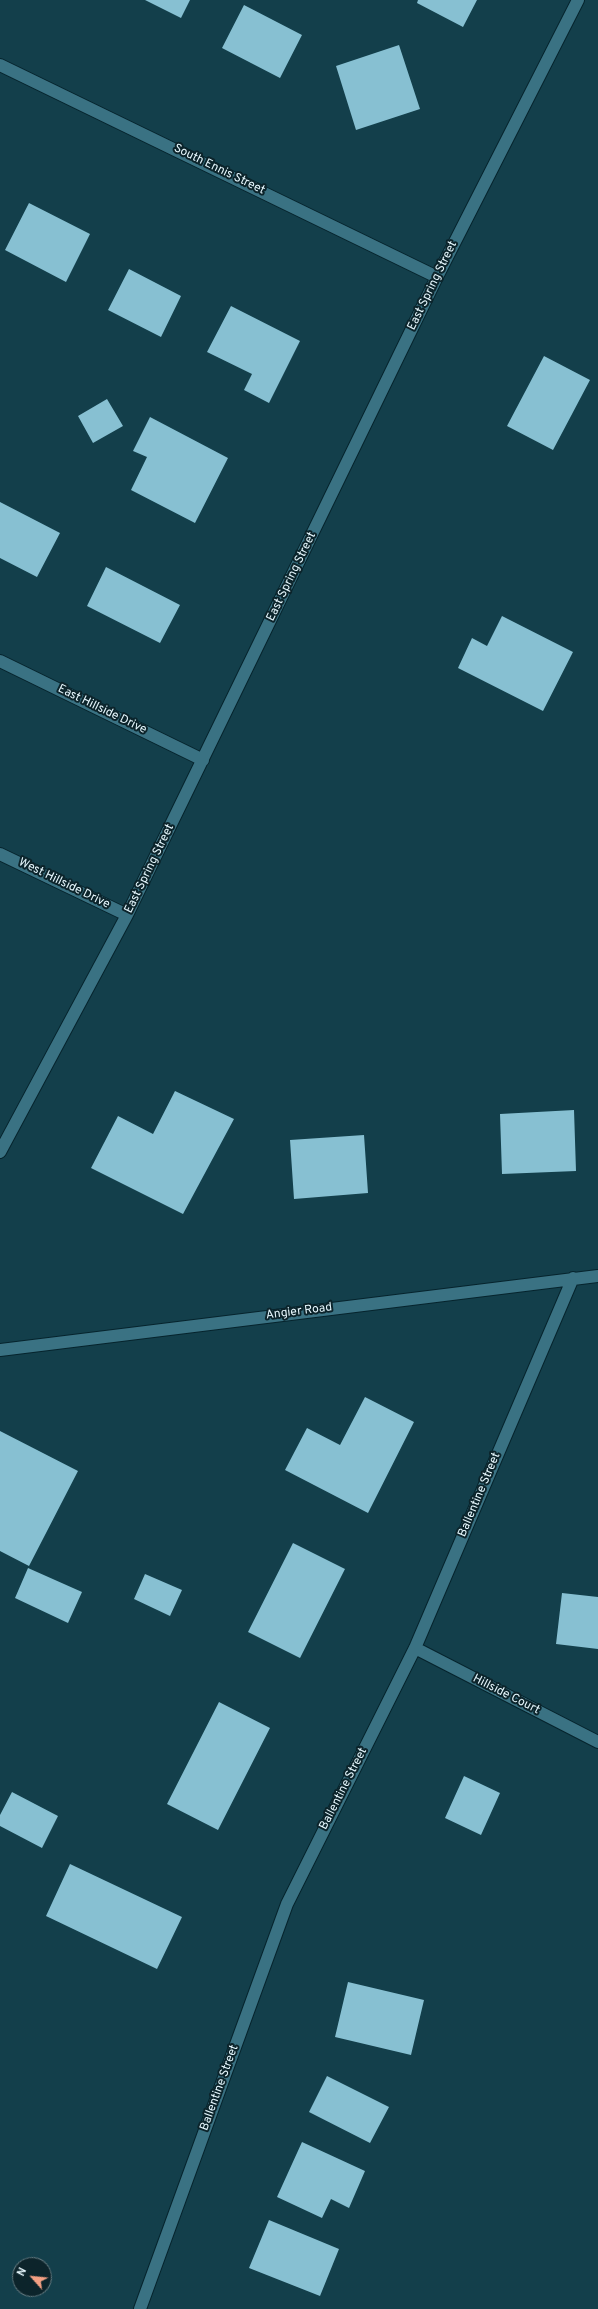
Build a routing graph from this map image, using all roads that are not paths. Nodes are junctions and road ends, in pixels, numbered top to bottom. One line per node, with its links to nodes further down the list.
1 (578, 0): 3 (street, East Spring Street)
2 (0, 65): 3 (street, South Ennis Street)
3 (437, 276): 5 (street, East Spring Street)
4 (0, 661): 5 (street, East Hillside Drive)
5 (203, 760): 7 (street, East Spring Street)
6 (0, 854): 7 (street, West Hillside Drive)
7 (127, 915): 8 (street, East Spring Street)
8 (0, 1152)
9 (598, 1276): 10 (street, Angier Road)
10 (573, 1278): 11 (street, Angier Road); 12 (street, Ballentine Street)
11 (0, 1350)
12 (414, 1648): 13 (street, Hillside Court); 14 (street, Ballentine Street)
13 (598, 1742)
14 (140, 2309)

